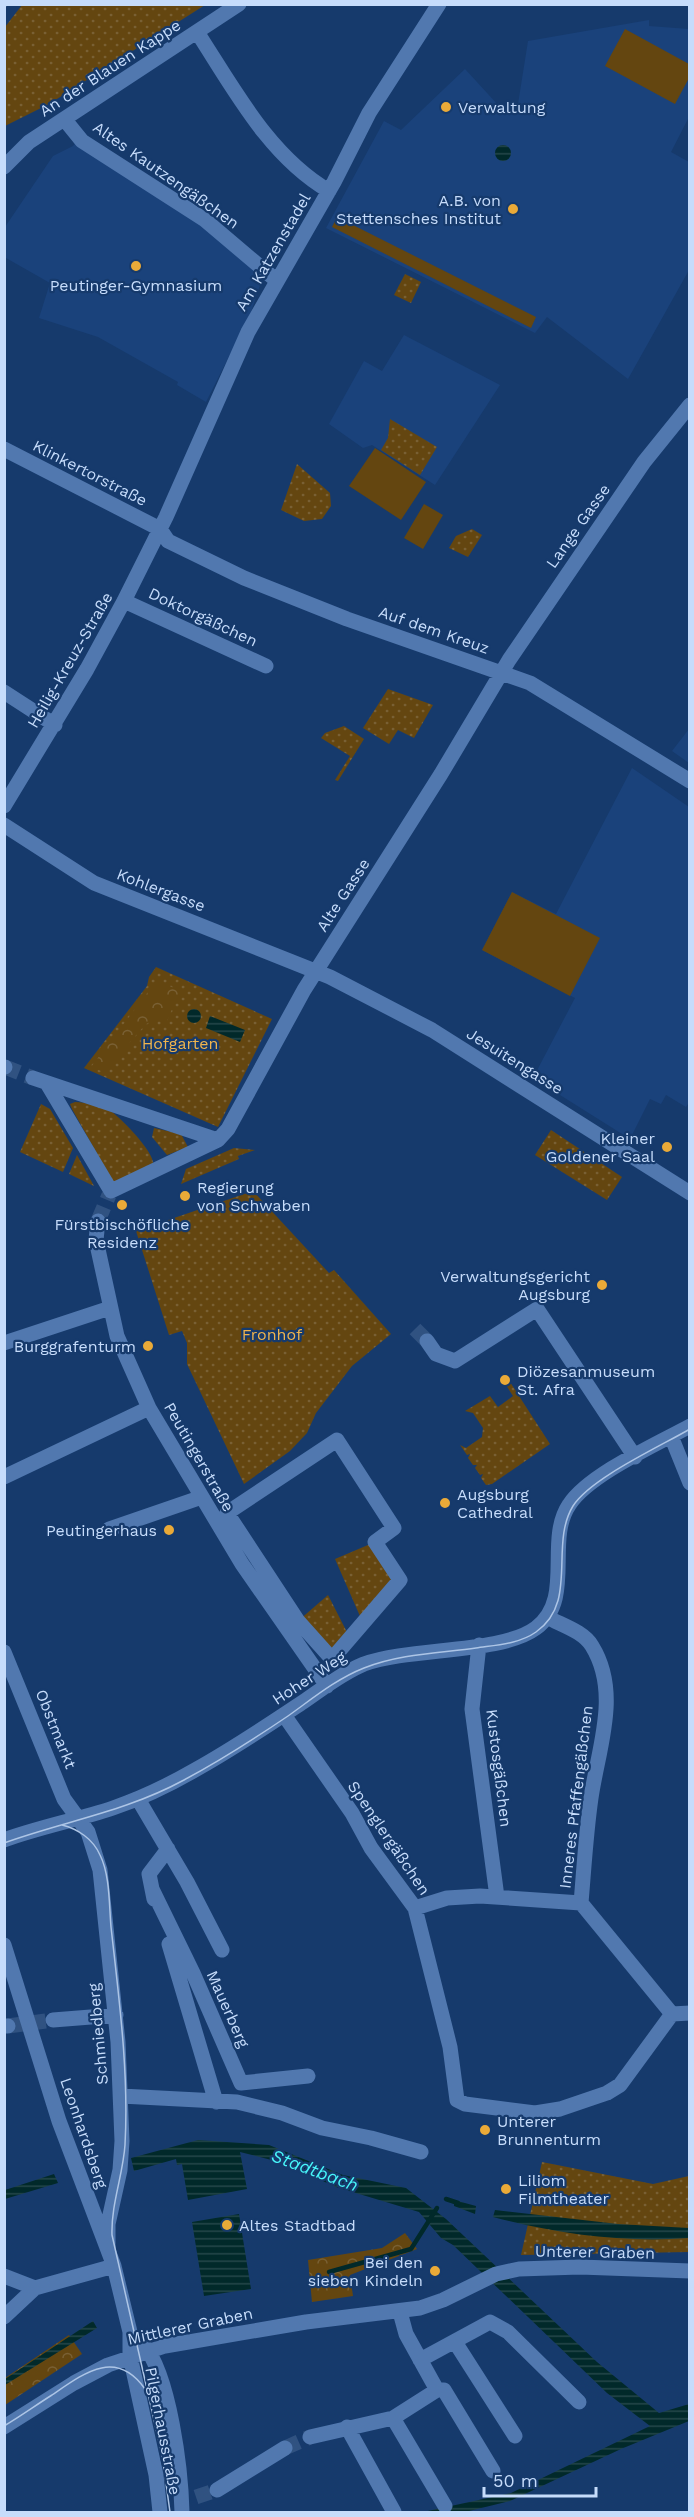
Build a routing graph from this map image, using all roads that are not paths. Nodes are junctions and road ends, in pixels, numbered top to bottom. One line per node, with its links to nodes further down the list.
1 (239, 4): 3 (street, An der Blauen Kappe)
2 (439, 4): 6 (street, Am Katzenstadel)
3 (197, 32): 4 (street, An der Blauen Kappe); 6 (street)
4 (64, 120): 5 (street, An der Blauen Kappe); 7 (street, Altes Kautzengäßchen)
5 (4, 167)
6 (329, 191): 7 (street, Am Katzenstadel)
7 (277, 281): 10 (street, Am Katzenstadel)
8 (690, 405): 13 (street, Lange Gasse)
9 (4, 448): 10 (street, Klinkertorstraße)
10 (159, 529): 11 (street, Heilig-Kreuz-Straße); 13 (street, Auf dem Kreuz)
11 (124, 601): 12 (street, Doktorgäßchen); 15 (street, Heilig-Kreuz-Straße)
12 (266, 666)
13 (502, 672): 16 (street, Auf dem Kreuz); 19 (street, Alte Gasse)
14 (4, 692): 15 (street)
15 (55, 725): 17 (street, Heilig-Kreuz-Straße)
16 (690, 781)
17 (4, 806)
18 (4, 825): 19 (street, Kohlergasse)
19 (315, 971): 22 (street, Alte Gasse); 23 (street, Jesuitengasse)
20 (33, 1078): 21 (street)
21 (48, 1085): 22 (street); 22 (street)
22 (218, 1140)
23 (690, 1193)
24 (98, 1221): 25 (street, Peutingerstraße)
25 (110, 1308): 27 (street); 28 (street, Peutingerstraße)
26 (427, 1341): 32 (street)
27 (4, 1343)
28 (149, 1408): 33 (street); 36 (street, Peutingerstraße)
29 (690, 1426): 30 (street)
30 (671, 1436): 32 (street); 34 (street)
31 (337, 1440): 31 (street)
32 (635, 1457): 39 (street)
33 (4, 1477)
34 (690, 1483)
35 (240, 1492): 37 (street)
36 (201, 1497): 37 (street, Peutingerstraße); 38 (street)
37 (212, 1514): 42 (street, Peutingerstraße)
38 (109, 1529)
39 (546, 1617): 40 (street, Hoher Weg); 50 (street, Inneres Pfaffengäßchen)
40 (479, 1645): 42 (street, Hoher Weg); 49 (street, Kustosgäßchen)
41 (4, 1652): 45 (street, Obstmarkt)
42 (327, 1686): 43 (street, Hoher Weg)
43 (284, 1715): 44 (street, Hoher Weg); 51 (street, Spenglergäßchen)
44 (138, 1799): 45 (street, Hoher Weg); 47 (street)
45 (78, 1818): 46 (street, Hoher Weg); 56 (street, Schmiedberg)
46 (4, 1840)
47 (168, 1849): 48 (street, Mauerberg); 53 (street)
48 (152, 1889): 58 (street, Mauerberg); 60 (street, Mauerberg)
49 (497, 1897): 50 (street); 51 (street)
50 (581, 1903): 55 (street, Inneres Pfaffengäßchen)
51 (415, 1908): 55 (street, Spenglergäßchen)
52 (4, 1945): 62 (street, Leonhardsberg)
53 (222, 1950)
54 (690, 2013): 55 (street)
55 (672, 2014)
56 (116, 2015): 57 (street); 59 (street, Schmiedberg)
57 (53, 2020)
58 (308, 2076)
59 (121, 2096): 60 (street); 62 (street, Schmiedberg)
60 (216, 2102): 61 (street)
61 (421, 2152)
62 (108, 2250): 63 (street, Leonhardsberg)
63 (114, 2266): 66 (street); 69 (street, Leonhardsberg)
64 (690, 2271): 67 (street, Unterer Graben)
65 (4, 2276): 66 (street)
66 (35, 2288): 68 (street)
67 (400, 2312): 71 (street, Mittlerer Graben); 73 (street)
68 (4, 2318)
69 (130, 2332): 71 (street, Leonhardsberg); 72 (street, Leonhardsberg)
70 (455, 2342): 73 (street); 75 (street); 79 (street)
71 (148, 2351): 72 (street, Mittlerer Graben); 84 (street, Pilgerhausstraße)
72 (130, 2356): 77 (street, Mittlerer Graben); 86 (street, Pilgerhausstraße)
73 (420, 2360): 74 (street)
74 (437, 2390): 76 (street); 82 (street)
75 (579, 2402)
76 (393, 2418): 78 (street); 85 (street)
77 (4, 2427)
78 (347, 2427): 80 (street); 87 (street)
79 (515, 2436)
80 (310, 2438)
81 (285, 2448): 83 (street)
82 (493, 2471)
83 (217, 2490)
84 (186, 2503)
85 (445, 2506)
86 (160, 2512)
87 (394, 2512)

